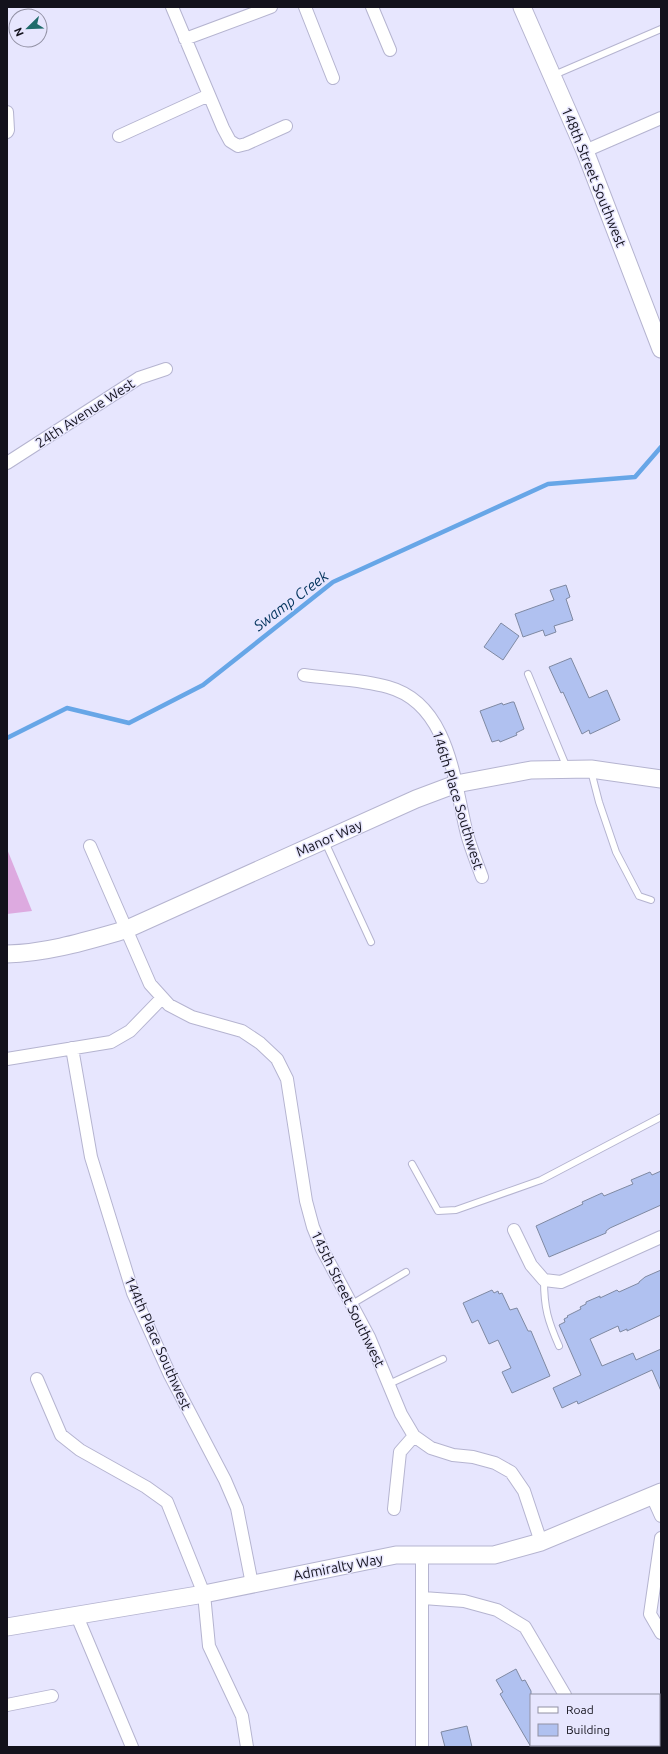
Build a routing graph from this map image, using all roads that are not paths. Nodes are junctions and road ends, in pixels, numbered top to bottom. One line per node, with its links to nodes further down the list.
1 (172, 7): 7 (street)
2 (271, 7): 7 (street)
3 (305, 7): 10 (street)
4 (372, 7): 8 (street)
5 (522, 7): 9 (street, 148th Street Southwest)
6 (661, 29): 9 (lane)
7 (185, 39): 11 (street)
8 (390, 50)
9 (552, 76): 17 (street, 148th Street Southwest)
10 (333, 78)
11 (210, 95): 14 (street); 16 (street)
12 (7, 112): 15 (street)
13 (661, 118): 17 (street)
14 (286, 126)
15 (7, 132)
16 (119, 136)
17 (585, 151): 18 (street, 148th Street Southwest)
18 (661, 349)
19 (166, 369): 20 (street, 24th Avenue West)
20 (7, 464)
21 (528, 674): 23 (lane)
22 (304, 675): 26 (street, 146th Place Southwest)
23 (568, 769): 24 (street, Manor Way); 26 (street, Manor Way)
24 (591, 769): 25 (street, Manor Way); 30 (lane)
25 (661, 779)
26 (456, 784): 27 (street, Manor Way); 29 (street, 146th Place Southwest)
27 (324, 840): 31 (street, Manor Way); 32 (lane)
28 (90, 846): 31 (street)
29 (482, 877)
30 (651, 900)
31 (125, 930): 33 (street, Manor Way); 34 (street, 145th Street Southwest)
32 (371, 942)
33 (7, 954)
34 (162, 998): 35 (street); 43 (street, 145th Street Southwest)
35 (72, 1048): 36 (street); 55 (street, 144th Place Southwest)
36 (7, 1059)
37 (661, 1118): 38 (lane)
38 (412, 1164)
39 (514, 1230): 42 (street)
40 (661, 1236): 42 (street)
41 (406, 1272): 43 (lane)
42 (544, 1280): 44 (lane)
43 (352, 1304): 47 (street, 145th Street Southwest)
44 (559, 1346)
45 (443, 1359): 47 (lane)
46 (37, 1379): 56 (street)
47 (389, 1384): 48 (street, 145th Street Southwest)
48 (414, 1436): 50 (street); 53 (street, 145th Street Southwest)
49 (657, 1494): 51 (street); 53 (street, Admiralty Way)
50 (394, 1509)
51 (661, 1516)
52 (661, 1538): 60 (street)
53 (541, 1542): 54 (street, Admiralty Way)
54 (422, 1555): 55 (street, Admiralty Way); 57 (street)
55 (252, 1584): 56 (street, Admiralty Way)
56 (204, 1594): 58 (street, Admiralty Way); 65 (street)
57 (423, 1598): 61 (street); 66 (street)
58 (76, 1616): 59 (street, Admiralty Way); 64 (street)
59 (7, 1627)
60 (661, 1633)
61 (564, 1694)
62 (52, 1696): 63 (street)
63 (7, 1705)
64 (132, 1747)
65 (247, 1747)
66 (422, 1747)

